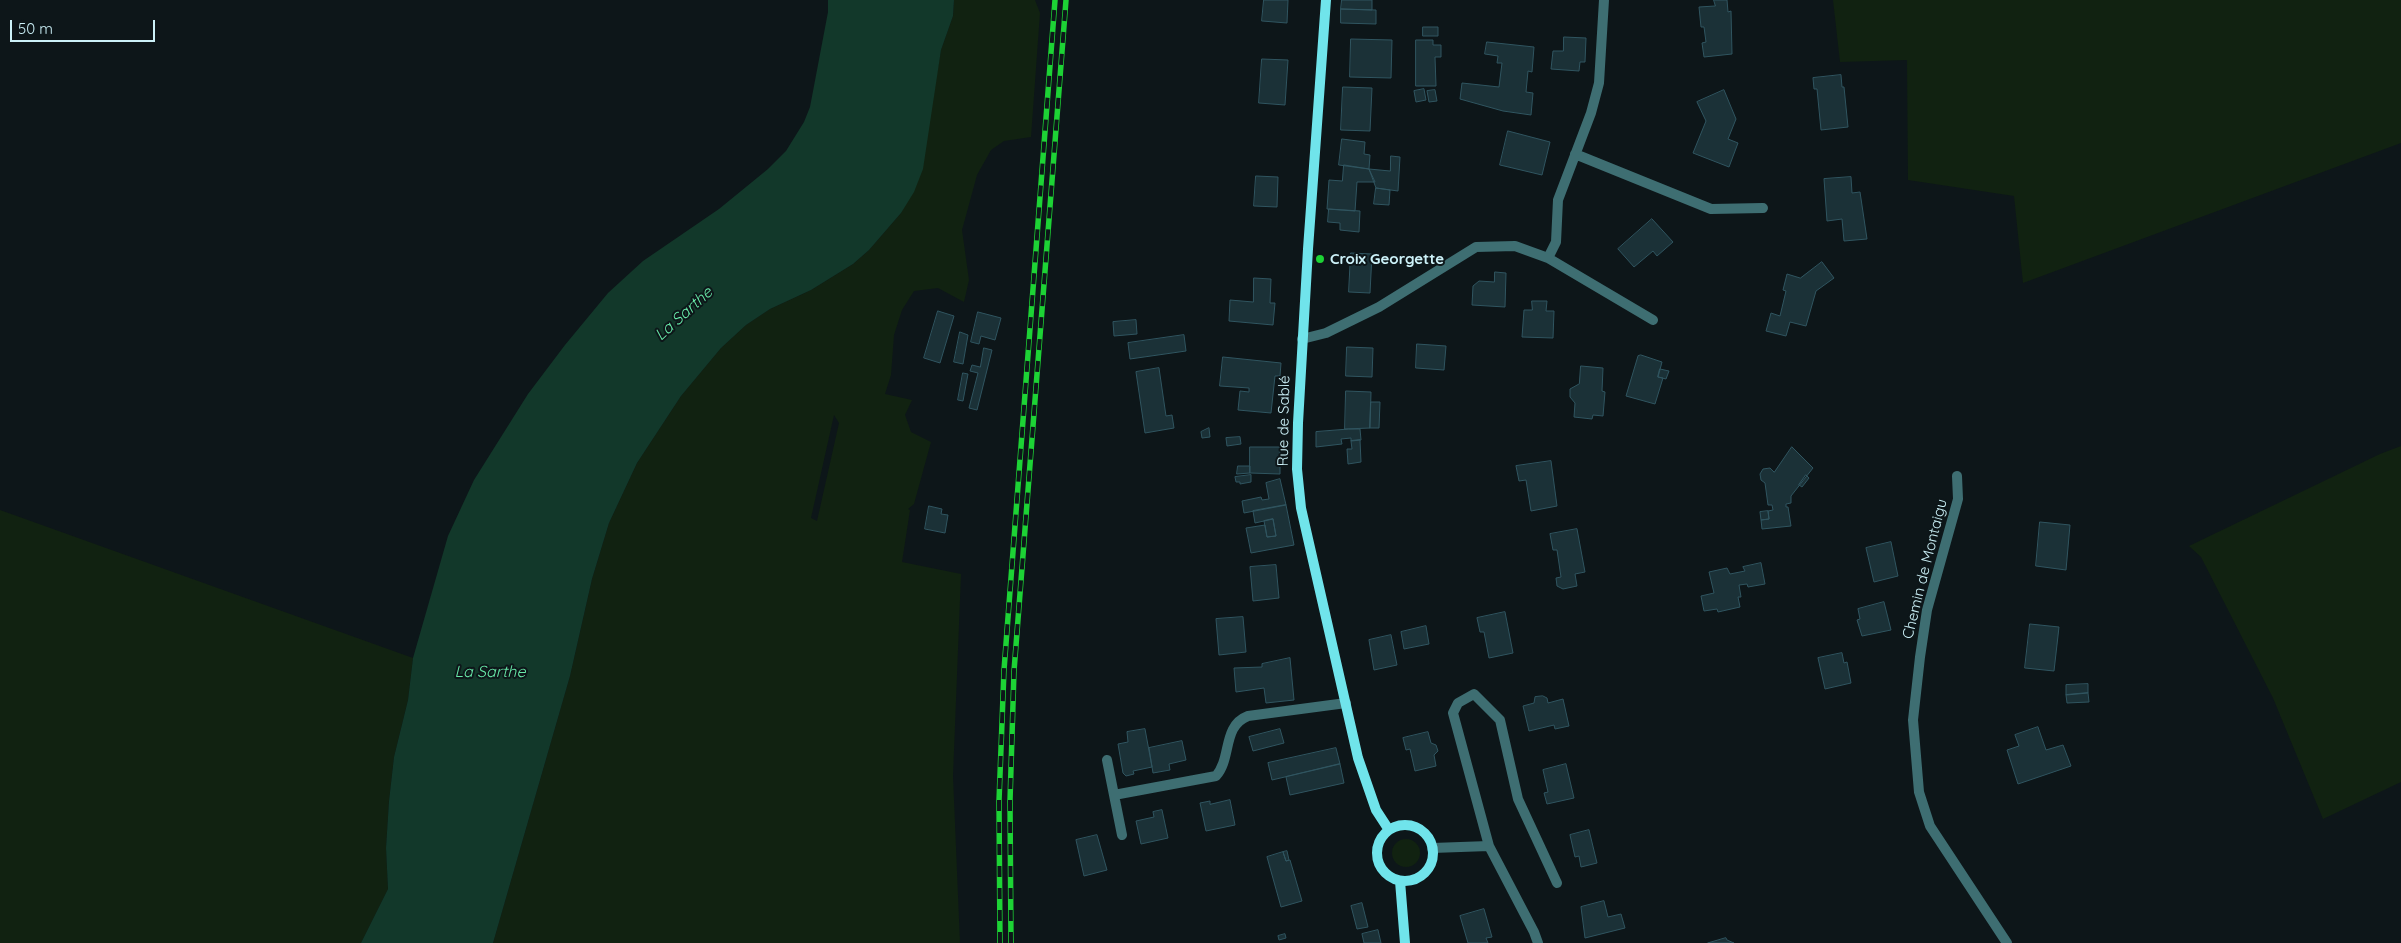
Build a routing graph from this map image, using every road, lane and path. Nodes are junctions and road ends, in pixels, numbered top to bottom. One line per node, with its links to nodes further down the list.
1 (1326, 0): 7 (main road, Rue de Sablé)
2 (1604, 0): 3 (street)
3 (1575, 154): 4 (street); 5 (street)
4 (1763, 208)
5 (1548, 258): 6 (street); 7 (street)
6 (1653, 320)
7 (1302, 340): 9 (main road, Rue de Sablé)
8 (1957, 476): 20 (street, Chemin de Montaigu)
9 (1346, 703): 11 (street); 12 (main road, Rue de Sablé)
10 (1107, 760): 11 (street)
11 (1114, 794): 13 (street)
12 (1389, 830): 15 (main road); 16 (main road)
13 (1122, 835)
14 (1489, 846): 15 (street); 17 (street); 19 (street)
15 (1432, 848): 16 (main road)
16 (1400, 881): 18 (main road)
17 (1557, 883)
18 (1405, 943)
19 (1538, 943)
20 (2007, 943)

